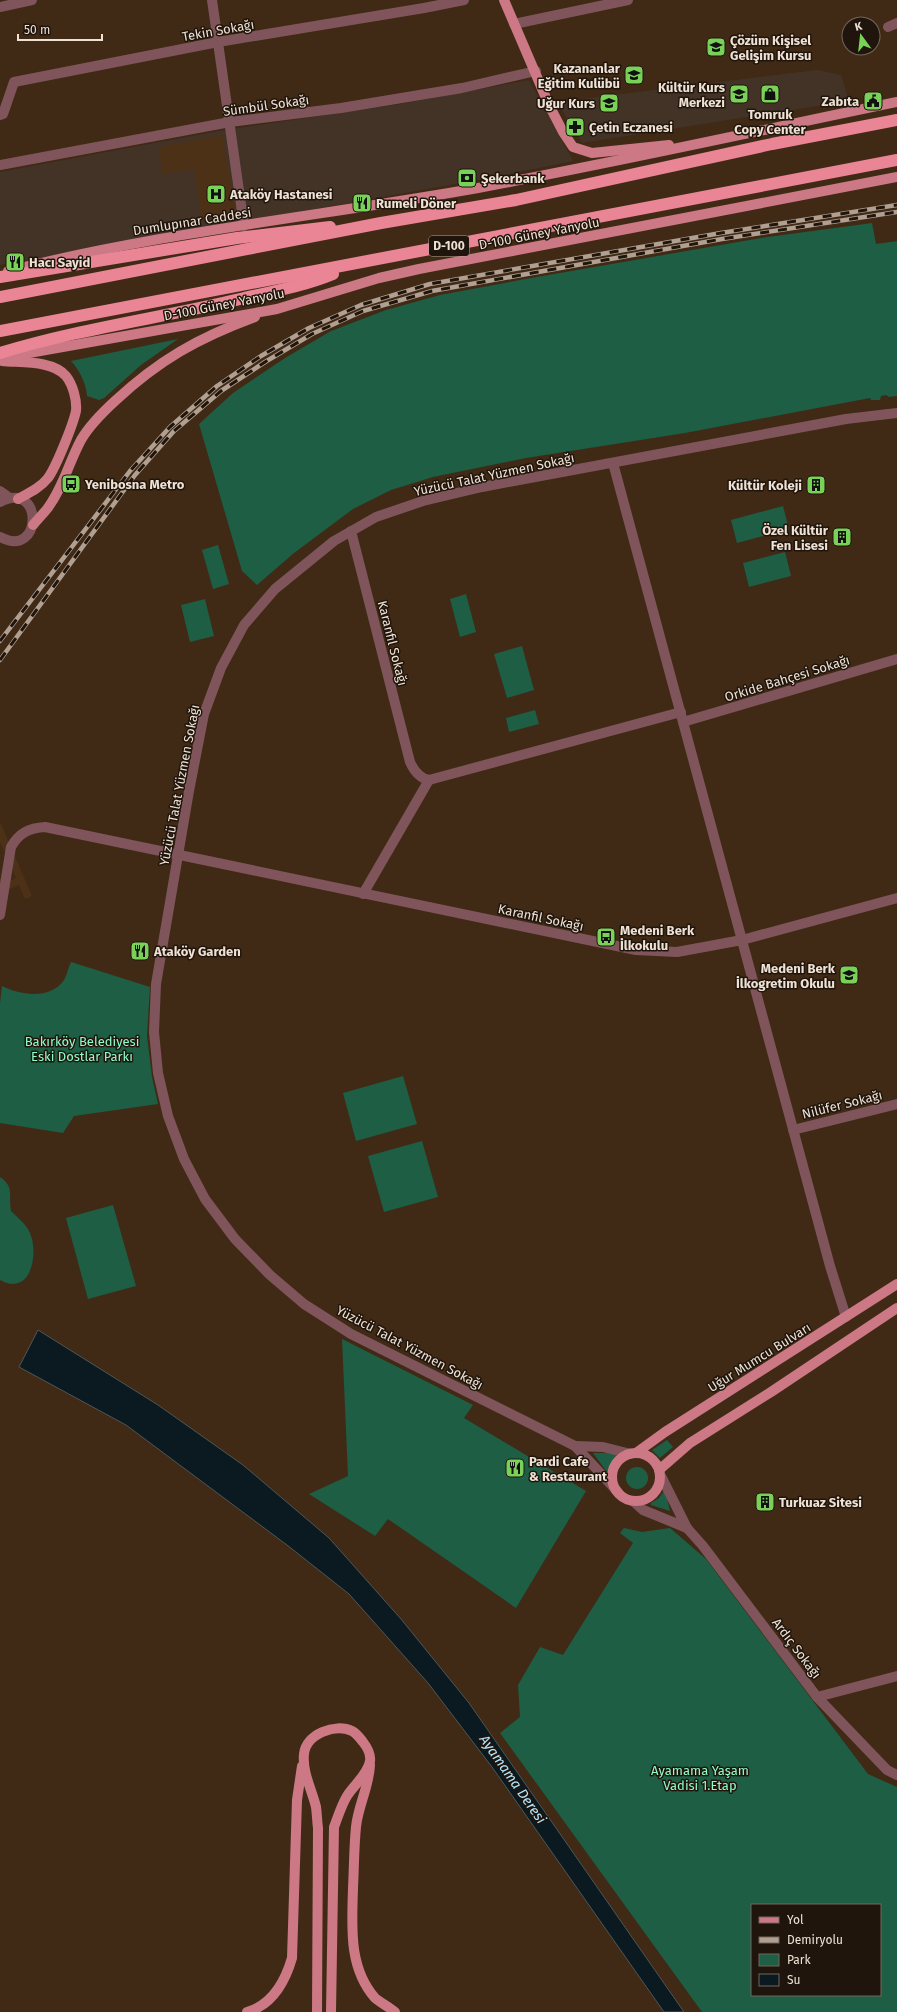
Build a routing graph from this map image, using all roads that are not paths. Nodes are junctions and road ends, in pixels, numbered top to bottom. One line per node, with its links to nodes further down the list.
1 (32, 0): 6 (street)
2 (212, 0): 8 (street)
3 (464, 0): 8 (street, Tekin Sokağı)
4 (504, 0): 7 (main road)
5 (628, 0): 7 (street)
6 (0, 7)
7 (514, 24): 9 (main road)
8 (218, 42): 11 (street, Tekin Sokağı); 13 (street)
9 (536, 71): 13 (street, Sümbül Sokağı); 14 (main road)
10 (897, 102): 14 (main road)
11 (0, 115)
12 (897, 120): 18 (highway)
13 (230, 122): 16 (street, Sümbül Sokağı); 19 (street)
14 (719, 140): 19 (main road, Dumlupınar Caddesi)
15 (897, 160): 20 (highway, D-100)
16 (0, 165)
17 (897, 177): 24 (main road, D-100 Güney Yanyolu)
18 (381, 223): 22 (highway); 23 (highway)
19 (244, 226): 21 (main road, Dumlupınar Caddesi)
20 (364, 262): 25 (highway, D-100); 26 (highway)
21 (0, 273)
22 (0, 277)
23 (0, 297)
24 (277, 309): 27 (main road, D-100 Güney Yanyolu); 34 (main road)
25 (0, 331)
26 (0, 353)
27 (0, 357)
28 (0, 361): 32 (main road)
29 (897, 413): 30 (street, Yüzücü Talat Yüzmen Sokağı)
30 (613, 463): 35 (street, Yüzücü Talat Yüzmen Sokağı); 38 (street)
31 (0, 491): 32 (street)
32 (14, 498): 33 (street); 34 (street)
33 (0, 502)
34 (33, 525): 36 (street)
35 (351, 531): 40 (street, Karanfil Sokağı); 41 (street, Yüzücü Talat Yüzmen Sokağı)
36 (0, 537)
37 (897, 659): 39 (street, Orkide Bahçesi Sokağı)
38 (680, 712): 39 (street); 40 (street)
39 (683, 722): 45 (street)
40 (429, 780): 42 (street)
41 (178, 855): 42 (street, Karanfil Sokağı); 44 (street, Karanfil Sokağı); 51 (street, Yüzücü Talat Yüzmen Sokağı)
42 (363, 894): 45 (street, Karanfil Sokağı)
43 (897, 898): 45 (street, Karanfil Sokağı)
44 (0, 915)
45 (742, 940): 47 (street)
46 (897, 1104): 47 (street, Nilüfer Sokağı)
47 (793, 1130): 50 (street)
48 (897, 1284): 50 (main road, Uğur Mumcu Bulvarı)
49 (897, 1308): 53 (main road)
50 (846, 1317): 52 (main road, Uğur Mumcu Bulvarı)
51 (575, 1446): 52 (street); 54 (street)
52 (633, 1454): 53 (main road); 54 (main road)
53 (660, 1472): 55 (main road); 56 (street)
54 (618, 1492): 55 (main road)
55 (633, 1501): 56 (street)
56 (687, 1528): 58 (street, Ardıç Sokağı)
57 (897, 1676): 58 (street)
58 (817, 1697): 61 (street, Ardıç Sokağı)
59 (304, 1754): 60 (main road); 62 (main road); 63 (main road)
60 (370, 1762): 64 (main road); 65 (main road)
61 (897, 1774)
62 (247, 2012)
63 (317, 2012)
64 (331, 2012)
65 (395, 2012)

